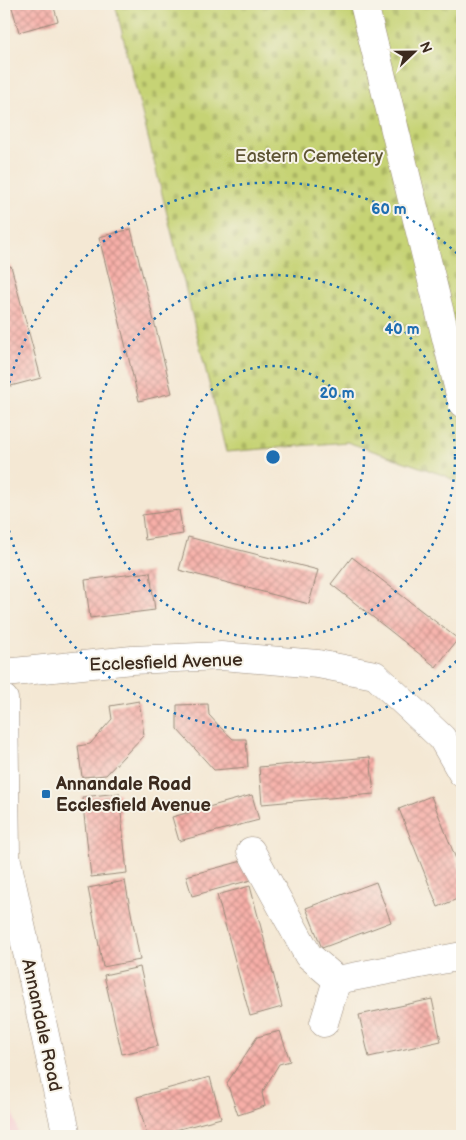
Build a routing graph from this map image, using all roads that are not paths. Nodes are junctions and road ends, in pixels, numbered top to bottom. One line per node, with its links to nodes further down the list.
1 (364, 4): 2 (street)
2 (462, 403)
3 (4, 673): 5 (street, Ecclesfield Avenue)
4 (4, 699): 6 (street, Annandale Road)
5 (462, 773)
6 (5, 851): 11 (street, Annandale Road)
7 (251, 851): 9 (street)
8 (462, 956): 9 (street)
9 (337, 980): 10 (street)
10 (324, 1023)
11 (67, 1136)

